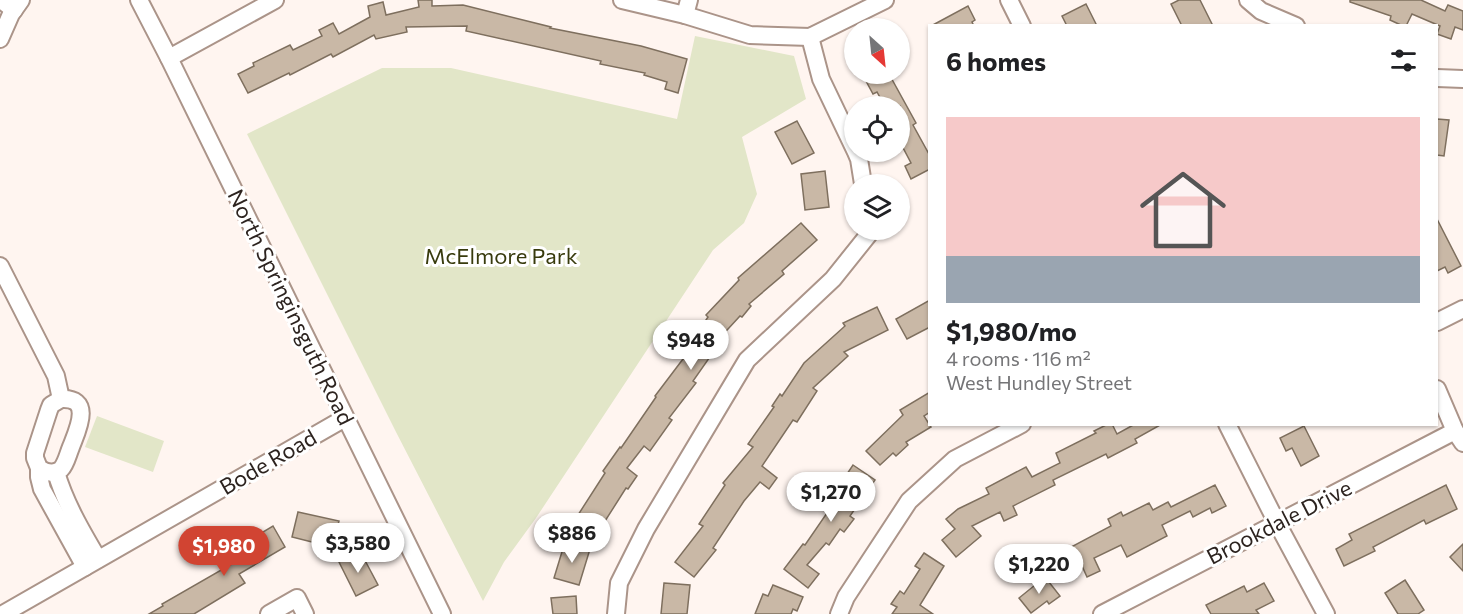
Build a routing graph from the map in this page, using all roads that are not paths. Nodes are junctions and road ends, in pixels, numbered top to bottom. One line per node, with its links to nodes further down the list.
1 (139, 0): 13 (street, North Springinsguth Road)
2 (275, 0): 13 (street)
3 (622, 0): 8 (street)
4 (885, 0): 11 (street)
5 (1008, 0): 9 (street)
6 (1248, 0): 10 (street)
7 (12, 3): 12 (street)
8 (687, 7): 11 (street)
9 (1021, 24)
10 (1291, 24)
11 (810, 37): 16 (street)
12 (0, 39)
13 (169, 58): 23 (street, North Springinsguth Road)
14 (1438, 78): 15 (street)
15 (1463, 79)
16 (844, 128)
17 (864, 240): 35 (street)
18 (0, 266): 22 (street)
19 (1463, 309): 20 (street)
20 (1438, 322)
21 (1438, 391): 26 (street)
22 (61, 399): 27 (street); 28 (street)
23 (345, 418): 30 (street, Bode Road); 34 (street, North Springinsguth Road)
24 (1018, 426): 36 (street)
25 (1228, 426): 29 (street)
26 (1459, 437): 29 (street, Brookdale Drive)
27 (39, 468): 28 (street); 30 (street)
28 (56, 472): 30 (street)
29 (1277, 524): 37 (street, Brookdale Drive); 38 (street)
30 (92, 563): 31 (street, Bode Road)
31 (3, 614)
32 (269, 614): 33 (street)
33 (305, 614)
34 (442, 614)
35 (616, 614)
36 (839, 614)
37 (1102, 614)
38 (1326, 614)

